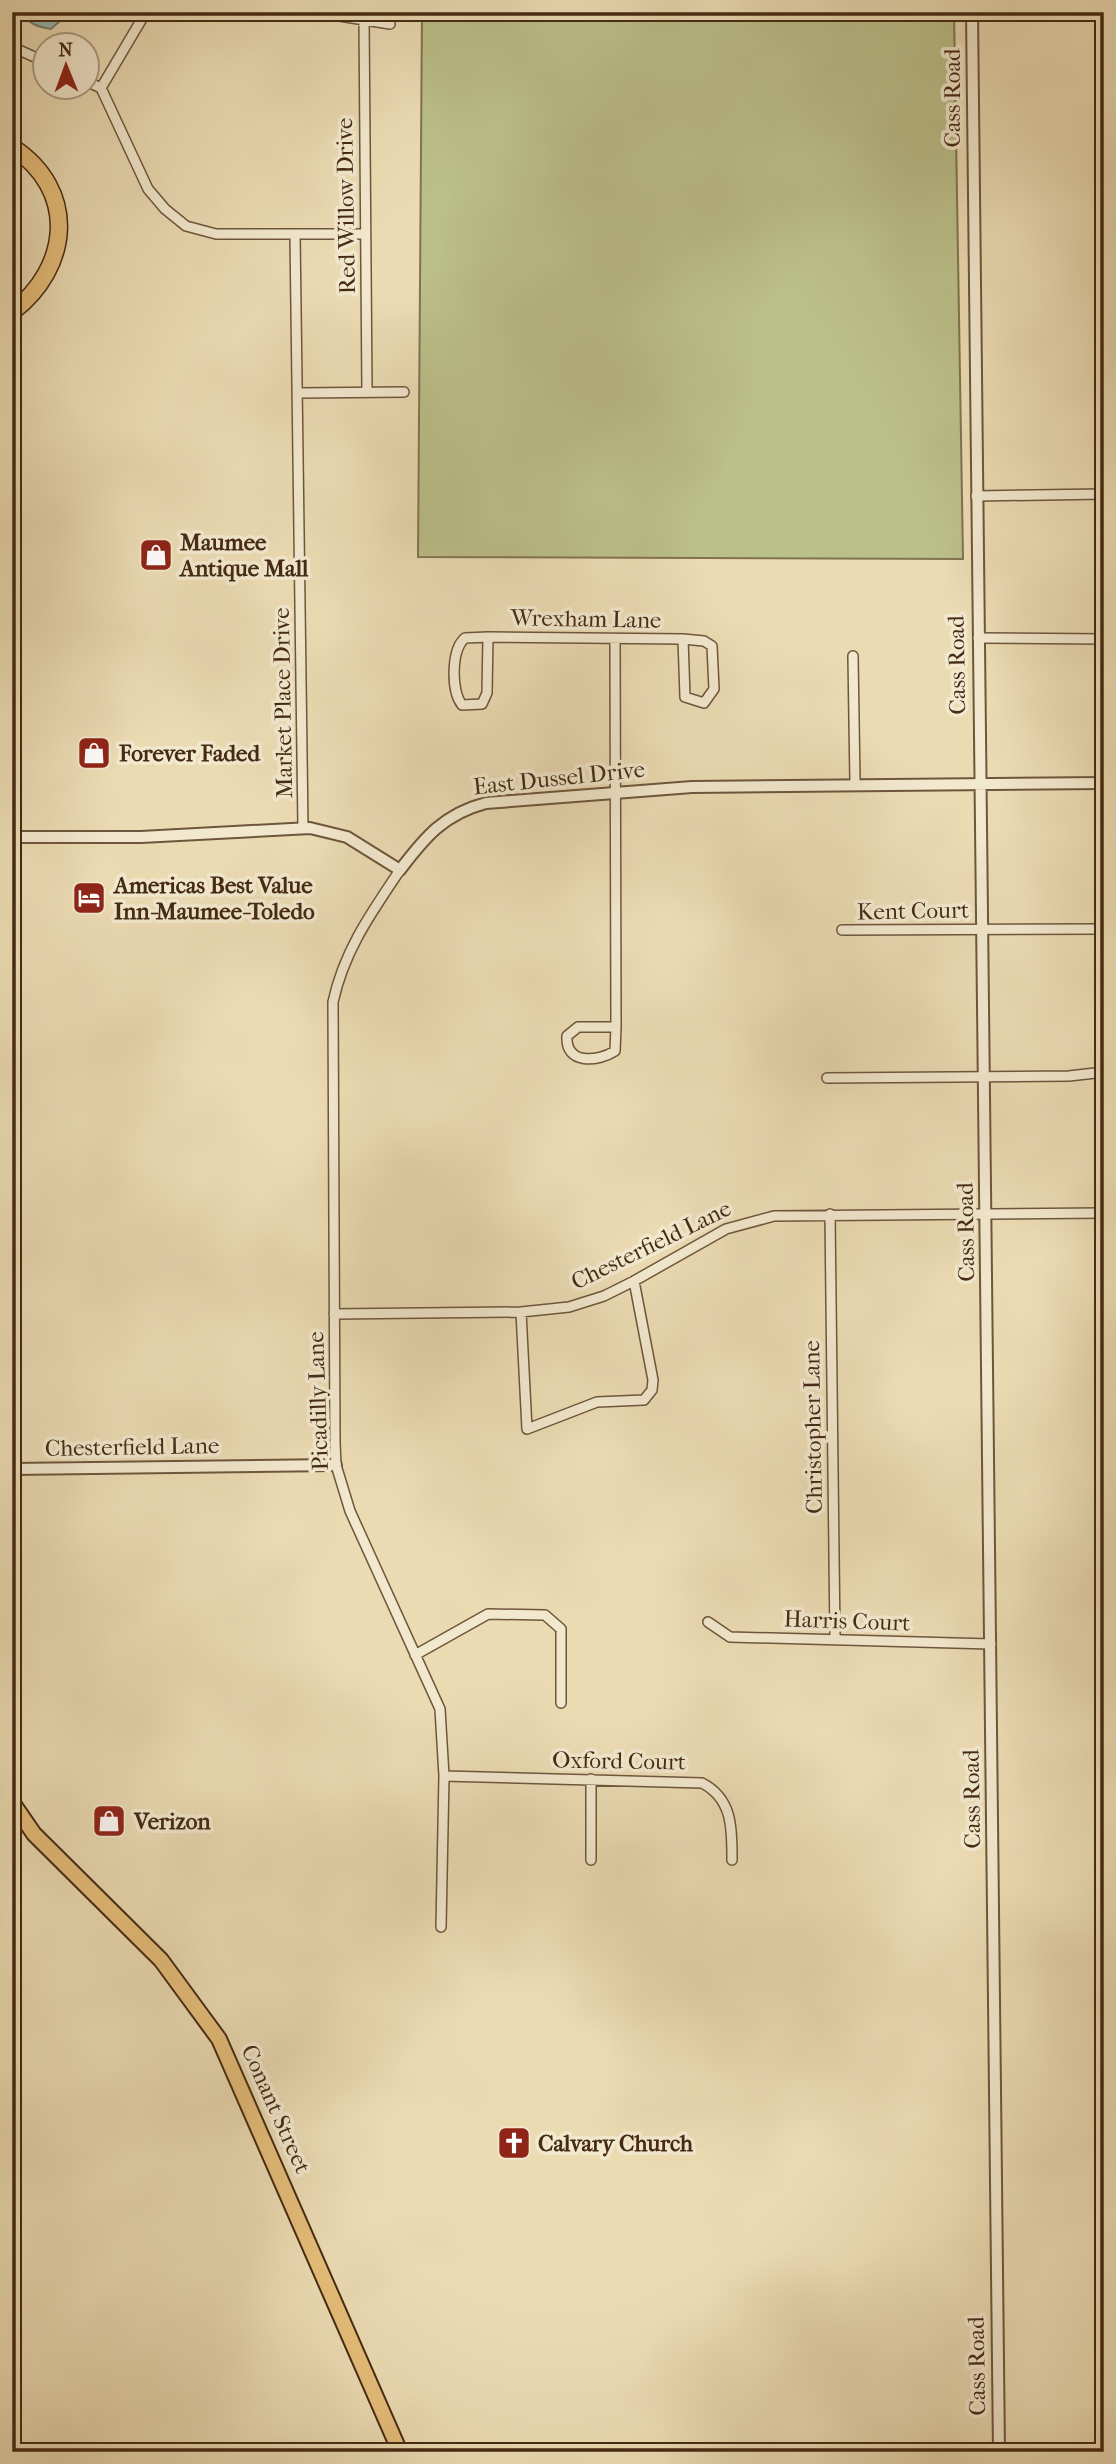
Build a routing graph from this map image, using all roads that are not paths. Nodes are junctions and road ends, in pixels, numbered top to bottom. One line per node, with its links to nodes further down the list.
1 (146, 12): 8 (street)
2 (314, 12): 4 (street)
3 (972, 12): 20 (street, Cass Road)
4 (364, 19): 5 (street); 12 (street, Red Willow Drive)
5 (390, 23)
6 (12, 47): 7 (street)
7 (32, 56)
8 (102, 87)
9 (102, 91): 13 (street)
10 (12, 147): 15 (highway)
11 (12, 155): 14 (highway)
12 (365, 234): 13 (street); 16 (street, Red Willow Drive)
13 (295, 236): 18 (street, Market Place Drive)
14 (12, 303)
15 (12, 312)
16 (368, 392): 17 (street); 18 (street)
17 (404, 392)
18 (299, 393): 31 (street, Market Place Drive)
19 (1104, 494): 20 (street)
20 (976, 496): 22 (street, Cass Road)
21 (488, 637): 21 (street, Wrexham Lane); 25 (street, Wrexham Lane)
22 (978, 638): 24 (street); 27 (street, Cass Road)
23 (683, 639): 23 (street, Wrexham Lane); 25 (street, Wrexham Lane)
24 (1104, 639)
25 (615, 640): 30 (street)
26 (853, 656): 28 (street)
27 (979, 782): 28 (street, East Dussel Drive); 29 (street, East Dussel Drive); 34 (street, Cass Road)
28 (855, 783): 30 (street, East Dussel Drive)
29 (1104, 783)
30 (614, 790): 33 (street, East Dussel Drive); 37 (street)
31 (303, 828): 32 (street); 33 (street)
32 (12, 836)
33 (400, 870): 46 (street, Picadilly Lane)
34 (984, 929): 35 (street, Kent Court); 36 (street, Kent Court); 39 (street, Cass Road)
35 (1104, 929)
36 (842, 930)
37 (616, 1027): 37 (street)
38 (1104, 1072): 39 (street)
39 (985, 1076): 40 (street); 41 (street, Cass Road)
40 (827, 1078)
41 (987, 1212): 42 (street, Chesterfield Lane); 43 (street, Chesterfield Lane); 51 (street, Cass Road)
42 (1104, 1213)
43 (830, 1214): 44 (street, Chesterfield Lane); 50 (street, Christopher Lane)
44 (635, 1281): 45 (street, Chesterfield Lane); 45 (street)
45 (521, 1312): 46 (street, Chesterfield Lane)
46 (334, 1314): 47 (street, Picadilly Lane)
47 (336, 1465): 48 (street, Chesterfield Lane); 52 (street, Picadilly Lane)
48 (12, 1469)
49 (708, 1622): 50 (street, Harris Court)
50 (835, 1639): 51 (street, Harris Court)
51 (991, 1644): 63 (street, Cass Road)
52 (415, 1655): 53 (street); 54 (street, Picadilly Lane)
53 (561, 1703)
54 (444, 1776): 55 (street, Oxford Court); 61 (street, Picadilly Lane)
55 (591, 1779): 59 (street); 60 (street, Oxford Court)
56 (12, 1802): 58 (main road, Conant Street)
57 (12, 1820): 58 (main road, Conant Street)
58 (34, 1834): 62 (main road, Conant Street)
59 (591, 1860)
60 (732, 1860)
61 (441, 1927)
62 (400, 2452)
63 (999, 2452)

